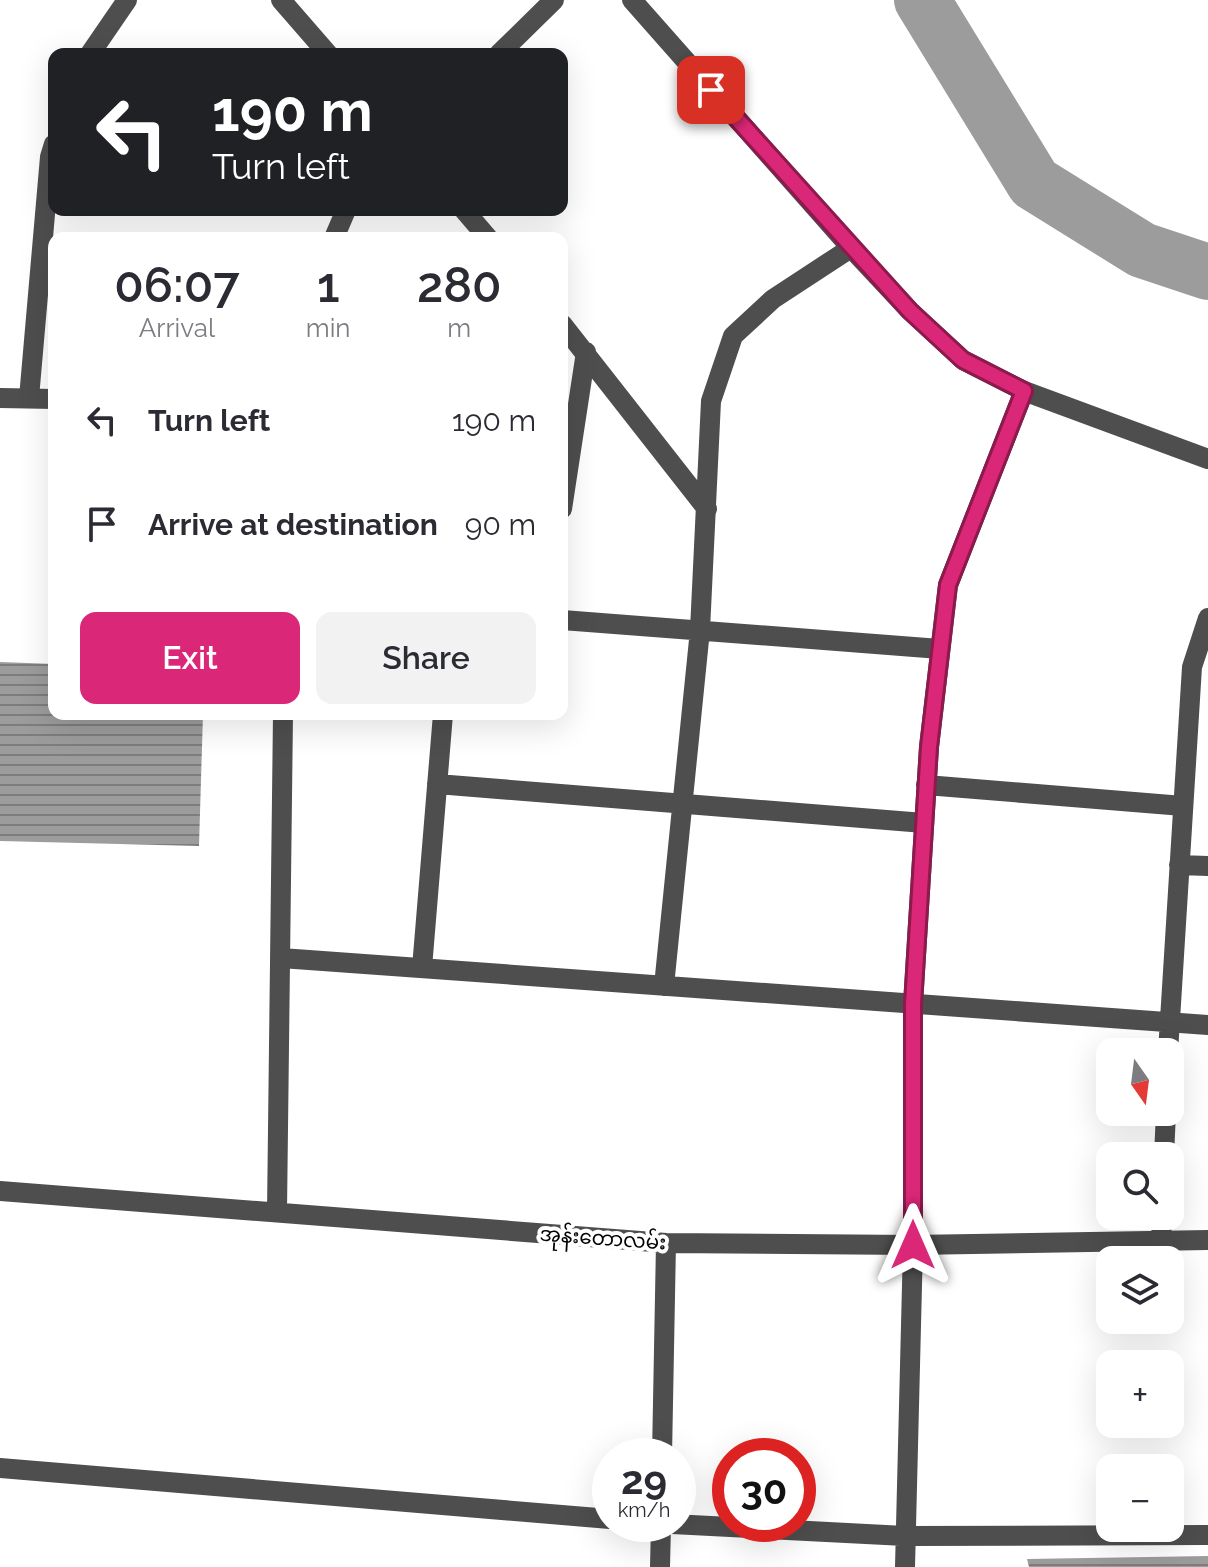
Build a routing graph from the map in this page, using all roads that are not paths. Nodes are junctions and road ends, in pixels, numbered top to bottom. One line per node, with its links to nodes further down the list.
1 (127, 0): 5 (street)
2 (281, 0): 6 (street)
3 (554, 0): 7 (street)
4 (632, 0): 11 (street)
5 (94, 48)
6 (323, 48)
7 (505, 48)
8 (48, 180): 16 (street)
9 (469, 216): 10 (street)
10 (483, 232)
11 (851, 248): 14 (street); 20 (street)
12 (568, 331): 13 (street)
13 (586, 352): 19 (street); 20 (street)
14 (1024, 391): 18 (street); 24 (street)
15 (0, 398): 16 (street)
16 (29, 398): 17 (street)
17 (48, 399)
18 (1208, 459)
19 (568, 470)
20 (707, 509): 23 (street)
21 (1208, 618): 25 (street)
22 (568, 620): 23 (street)
23 (700, 630): 24 (street); 30 (street)
24 (940, 649): 29 (street)
25 (1199, 708): 31 (street)
26 (283, 720): 35 (street)
27 (442, 720): 28 (street)
28 (437, 784): 30 (street); 36 (street)
29 (926, 785): 31 (street); 32 (street)
30 (683, 804): 32 (street); 37 (street)
31 (1183, 806): 33 (street)
32 (924, 823): 38 (street)
33 (1179, 865): 34 (street); 39 (street)
34 (1208, 866)
35 (281, 958): 36 (street); 43 (street)
36 (422, 968): 37 (street)
37 (664, 986): 38 (street)
38 (913, 1004): 39 (street); 48 (street)
39 (1169, 1022): 40 (street); 41 (street)
40 (1208, 1025)
41 (1168, 1038)
42 (0, 1191): 43 (street, အုန်းတောလမ်း)
43 (277, 1212): 47 (street, အုန်းတောလမ်း)
44 (1161, 1230): 46 (street)
45 (1208, 1240): 46 (street, အုန်းတောလမ်း)
46 (1161, 1242): 48 (street, အုန်းတောလမ်း)
47 (666, 1243): 48 (street, အုန်းတောလမ်း); 49 (street)
48 (913, 1245): 54 (street)
49 (662, 1438)
50 (0, 1468): 51 (street)
51 (592, 1517)
52 (696, 1525): 54 (street)
53 (1208, 1535): 54 (street)
54 (905, 1536): 57 (street)
55 (661, 1542): 56 (street)
56 (660, 1567)
57 (905, 1567)

